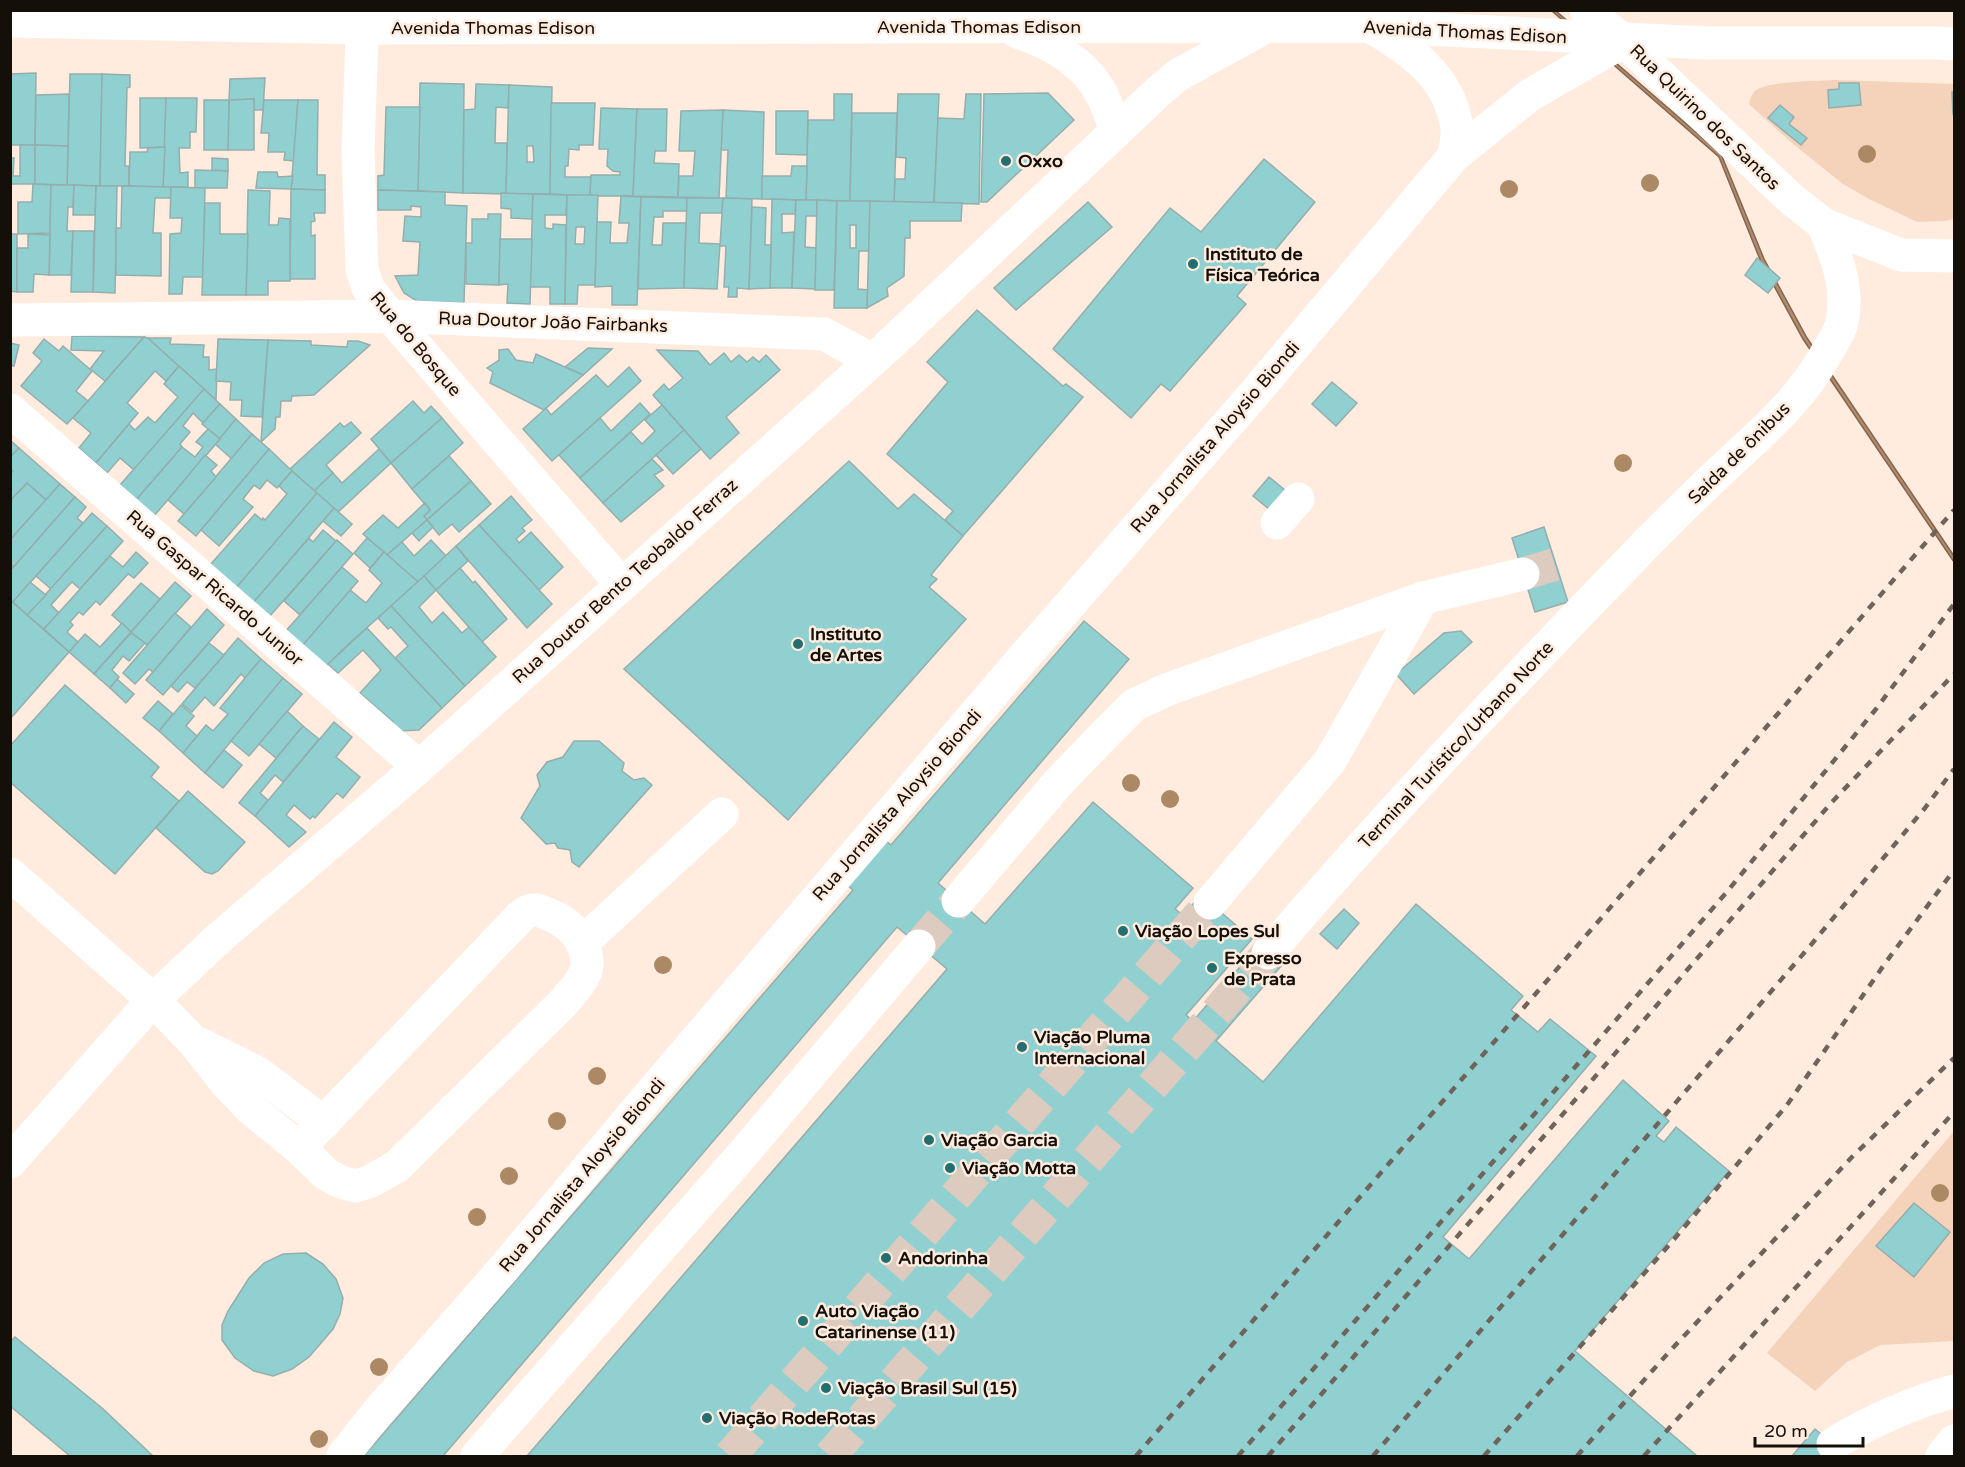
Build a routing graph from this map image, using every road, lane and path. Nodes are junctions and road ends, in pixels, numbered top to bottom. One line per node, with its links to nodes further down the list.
1 (1587, 10): 7 (street, Rua Quirino dos Santos)
2 (363, 19): 3 (street, Avenida Thomas Edison); 5 (street, Avenida Thomas Edison); 13 (street, Rua do Bosque)
3 (10, 21)
4 (1370, 26): 6 (street, Avenida Thomas Edison); 7 (street, Avenida Thomas Edison); 10 (street)
5 (1000, 27): 6 (street, Avenida Thomas Edison); 9 (street)
6 (1264, 27): 9 (street, Rua Doutor Bento Teobaldo Ferraz)
7 (1624, 41): 8 (street, Avenida Thomas Edison); 10 (street, Rua Jornalista Aloysio Biondi); 11 (street, Rua Quirino dos Santos)
8 (1952, 43)
9 (1116, 131): 15 (street, Rua Doutor Bento Teobaldo Ferraz)
10 (1454, 156): 39 (street, Rua Jornalista Aloysio Biondi)
11 (1823, 224): 12 (street); 19 (street, Saída de ônibus)
12 (1954, 256)
13 (390, 316): 14 (street, Rua Doutor João Fairbanks); 15 (street, Rua Doutor João Fairbanks); 21 (street, Rua do Bosque)
14 (10, 320)
15 (872, 360): 21 (street, Rua Doutor Bento Teobaldo Ferraz)
16 (10, 410): 23 (street, Rua Gaspar Ricardo Junior)
17 (1298, 499): 18 (street)
18 (1277, 523)
19 (1650, 541): 30 (street, Terminal Turístico/Urbano Norte)
20 (1523, 574): 22 (street)
21 (621, 584): 23 (street, Rua Doutor Bento Teobaldo Ferraz)
22 (1423, 598): 26 (street); 27 (street)
23 (419, 767): 31 (street, Rua Doutor Bento Teobaldo Ferraz)
24 (722, 814): 28 (street)
25 (10, 874): 31 (street)
26 (958, 901)
27 (1210, 903)
28 (582, 943): 33 (street); 34 (street)
29 (919, 945): 40 (street)
30 (1268, 953)
31 (153, 1000): 32 (street); 35 (street, Rua Doutor Bento Teobaldo Ferraz)
32 (193, 1041): 33 (street); 34 (street)
33 (324, 1123): 34 (street)
34 (299, 1148)
35 (10, 1162)
36 (1954, 1391): 38 (street)
37 (1954, 1441): 41 (street)
38 (1833, 1444)
39 (343, 1456)
40 (477, 1456)
41 (1942, 1456)

